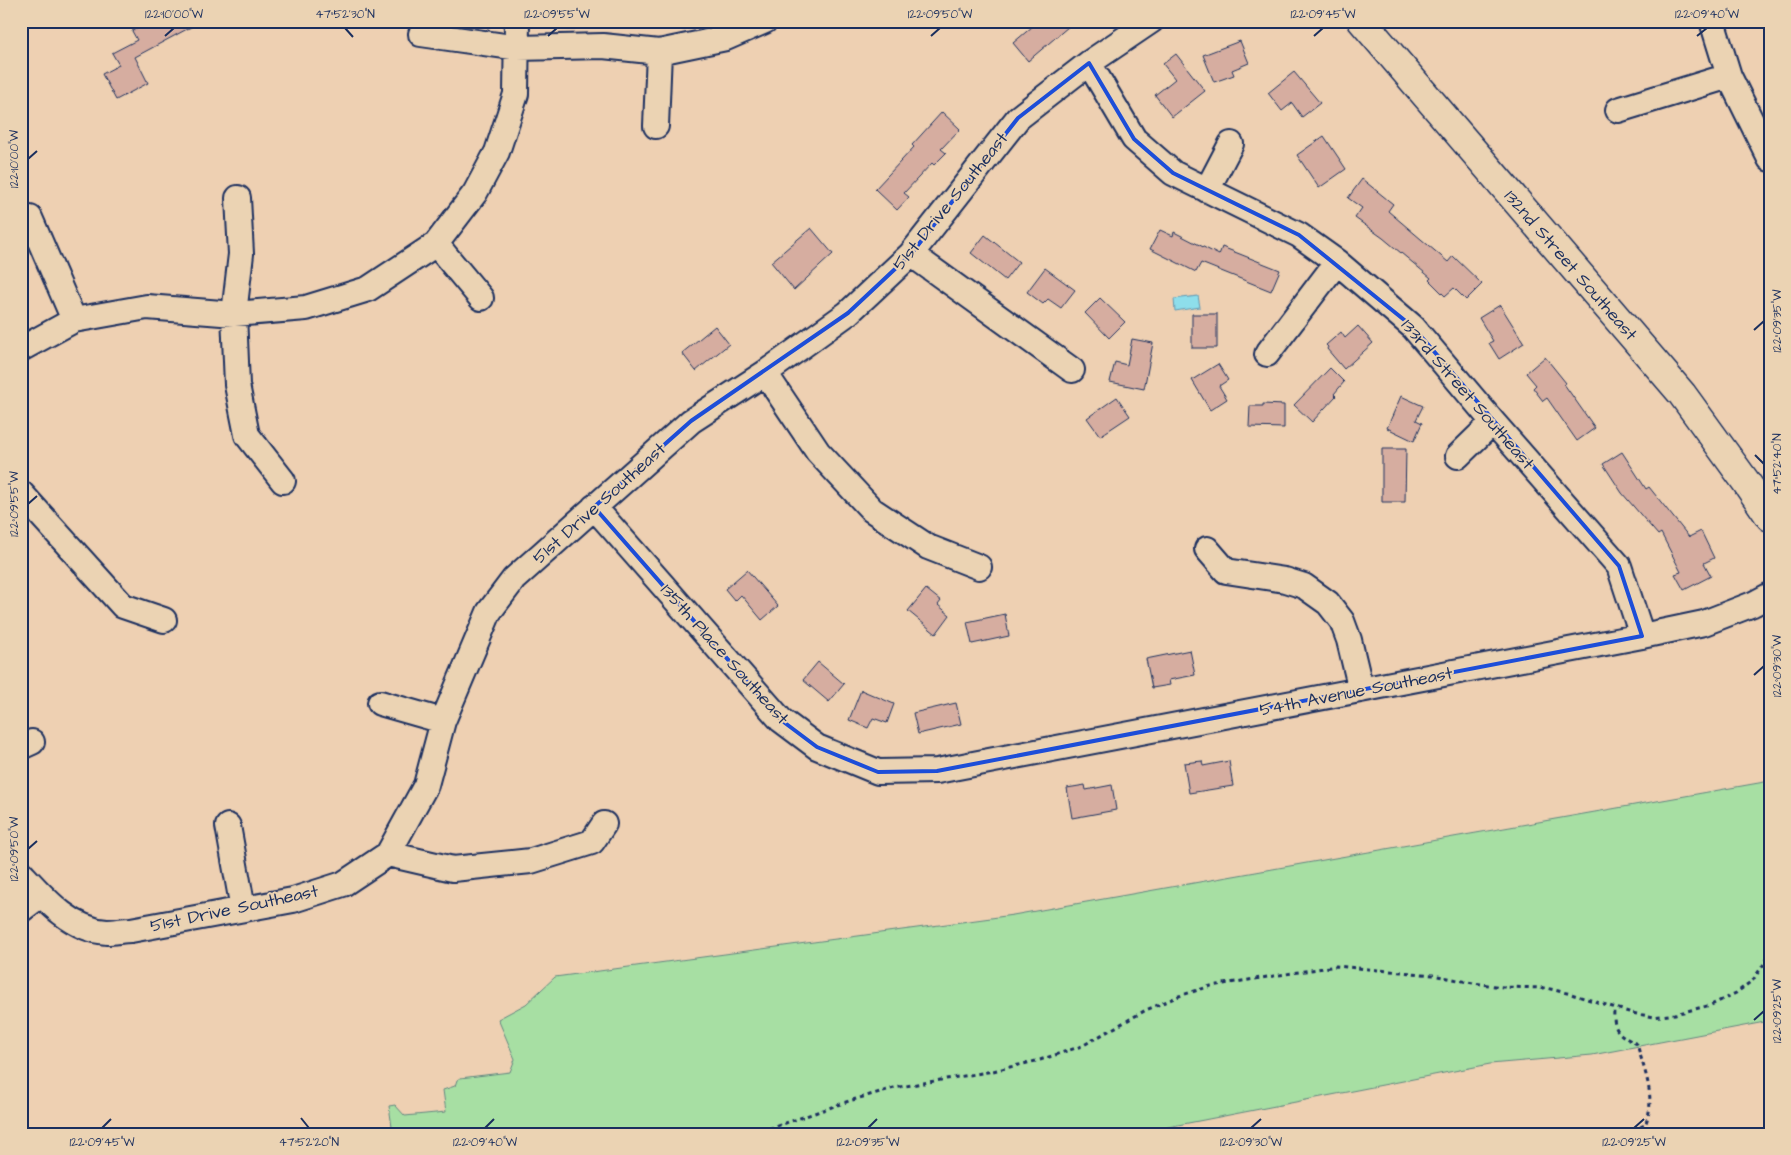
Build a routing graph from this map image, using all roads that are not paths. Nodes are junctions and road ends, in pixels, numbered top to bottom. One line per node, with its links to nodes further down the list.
1 (517, 21): 7 (street)
2 (765, 21): 8 (street)
3 (1151, 21): 9 (street, 51st Drive Southeast)
4 (1362, 21): 33 (main road, 132nd Street Southeast)
5 (1712, 21): 10 (street)
6 (421, 34): 7 (street)
7 (518, 48): 8 (street); 18 (street)
8 (659, 52): 12 (street)
9 (1089, 63): 15 (street, 133rd Street Southeast); 19 (street, 51st Drive Southeast)
10 (1729, 76): 11 (street); 14 (street)
11 (1618, 110)
12 (656, 126)
13 (1231, 144): 15 (street)
14 (1770, 159)
15 (1207, 190): 20 (street, 133rd Street Southeast)
16 (238, 198): 22 (street)
17 (30, 218): 23 (street)
18 (436, 244): 21 (street); 22 (street)
19 (911, 254): 26 (street); 27 (street, 51st Drive Southeast)
20 (1337, 262): 25 (street); 28 (street, 133rd Street Southeast)
21 (481, 298)
22 (234, 314): 23 (street); 30 (street)
23 (74, 320): 24 (street)
24 (21, 349)
25 (1267, 354)
26 (1072, 370)
27 (765, 373): 32 (street, 51st Drive Southeast); 35 (street)
28 (1493, 422): 29 (street); 38 (street, 133rd Street Southeast)
29 (1458, 456)
30 (282, 481)
31 (21, 493): 37 (street)
32 (594, 507): 41 (street, 51st Drive Southeast); 42 (street, 135th Place Southeast)
33 (1770, 518)
34 (1206, 549): 39 (street)
35 (979, 567)
36 (1770, 595): 38 (street, 54th Avenue Southeast)
37 (164, 620)
38 (1642, 636): 39 (street, 54th Avenue Southeast)
39 (1361, 690): 42 (street, 54th Avenue Southeast)
40 (380, 703): 41 (street)
41 (443, 721): 45 (street, 51st Drive Southeast)
42 (937, 771)
43 (604, 824): 45 (street)
44 (228, 826): 48 (street)
45 (388, 854): 48 (street, 51st Drive Southeast)
46 (21, 873): 47 (street, 51st Drive Southeast)
47 (41, 895): 48 (street, 51st Drive Southeast); 49 (street)
48 (243, 909)
49 (21, 910)

